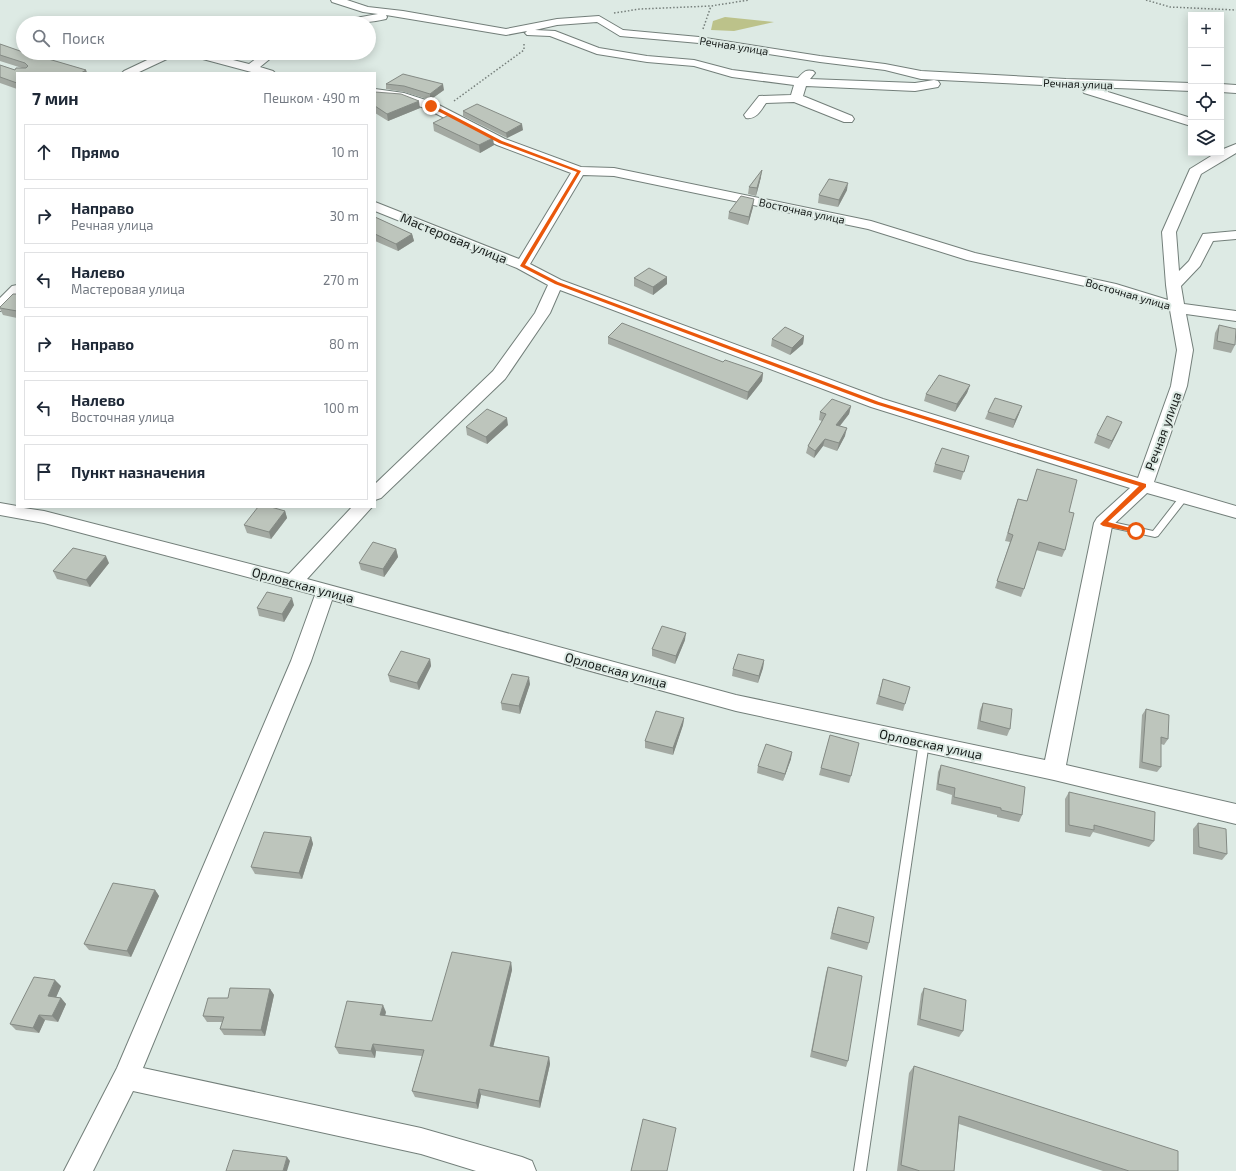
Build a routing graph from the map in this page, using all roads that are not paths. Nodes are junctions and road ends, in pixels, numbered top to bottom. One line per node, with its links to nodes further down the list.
1 (336, 0): 2 (street, Речная улица)
2 (404, 14): 3 (street); 4 (street, Речная улица)
3 (376, 18)
4 (506, 32): 5 (street, Речная улица); 13 (street, Речная улица)
5 (820, 59): 12 (street, Речная улица); 13 (street)
6 (156, 60): 10 (street)
7 (219, 60): 9 (street)
8 (262, 60): 9 (street)
9 (252, 68): 11 (street)
10 (130, 72)
11 (266, 72)
12 (965, 79): 13 (street, Речная улица); 14 (street, Речная улица)
13 (801, 82): 19 (street)
14 (1066, 83): 15 (street, Речная улица); 22 (street)
15 (1188, 87)
16 (1224, 88): 17 (street)
17 (1236, 88)
18 (376, 93): 24 (street, Восточная улица)
19 (796, 98): 20 (street); 21 (street)
20 (750, 115)
21 (848, 119)
22 (1188, 121)
23 (1226, 151): 29 (street, Речная улица)
24 (579, 171): 27 (street); 32 (street, Восточная улица)
25 (376, 206): 27 (street, Мастеровая улица)
26 (1236, 235): 29 (street)
27 (522, 265): 28 (street, Мастеровая улица)
28 (556, 283): 34 (street, Мастеровая улица); 35 (street)
29 (1173, 284): 32 (street, Речная улица)
30 (16, 290): 31 (street)
31 (0, 306)
32 (1178, 308): 33 (street, Восточная улица); 34 (street, Речная улица)
33 (1236, 316)
34 (1144, 486): 36 (street, Мастеровая улица); 40 (street, Речная улица)
35 (376, 493)
36 (1184, 497): 39 (street, Мастеровая улица); 40 (lane)
37 (362, 508): 41 (street)
38 (0, 509): 41 (street, Орловская улица)
39 (1236, 512)
40 (1103, 524): 44 (street)
41 (293, 582): 42 (street, Орловская улица)
42 (326, 591): 43 (street, Орловская улица); 46 (street)
43 (924, 742): 44 (street, Орловская улица); 49 (lane)
44 (1054, 771): 45 (street, Орловская улица)
45 (1236, 814)
46 (126, 1077): 47 (street); 48 (street)
47 (78, 1171)
48 (522, 1171)
49 (860, 1171)

